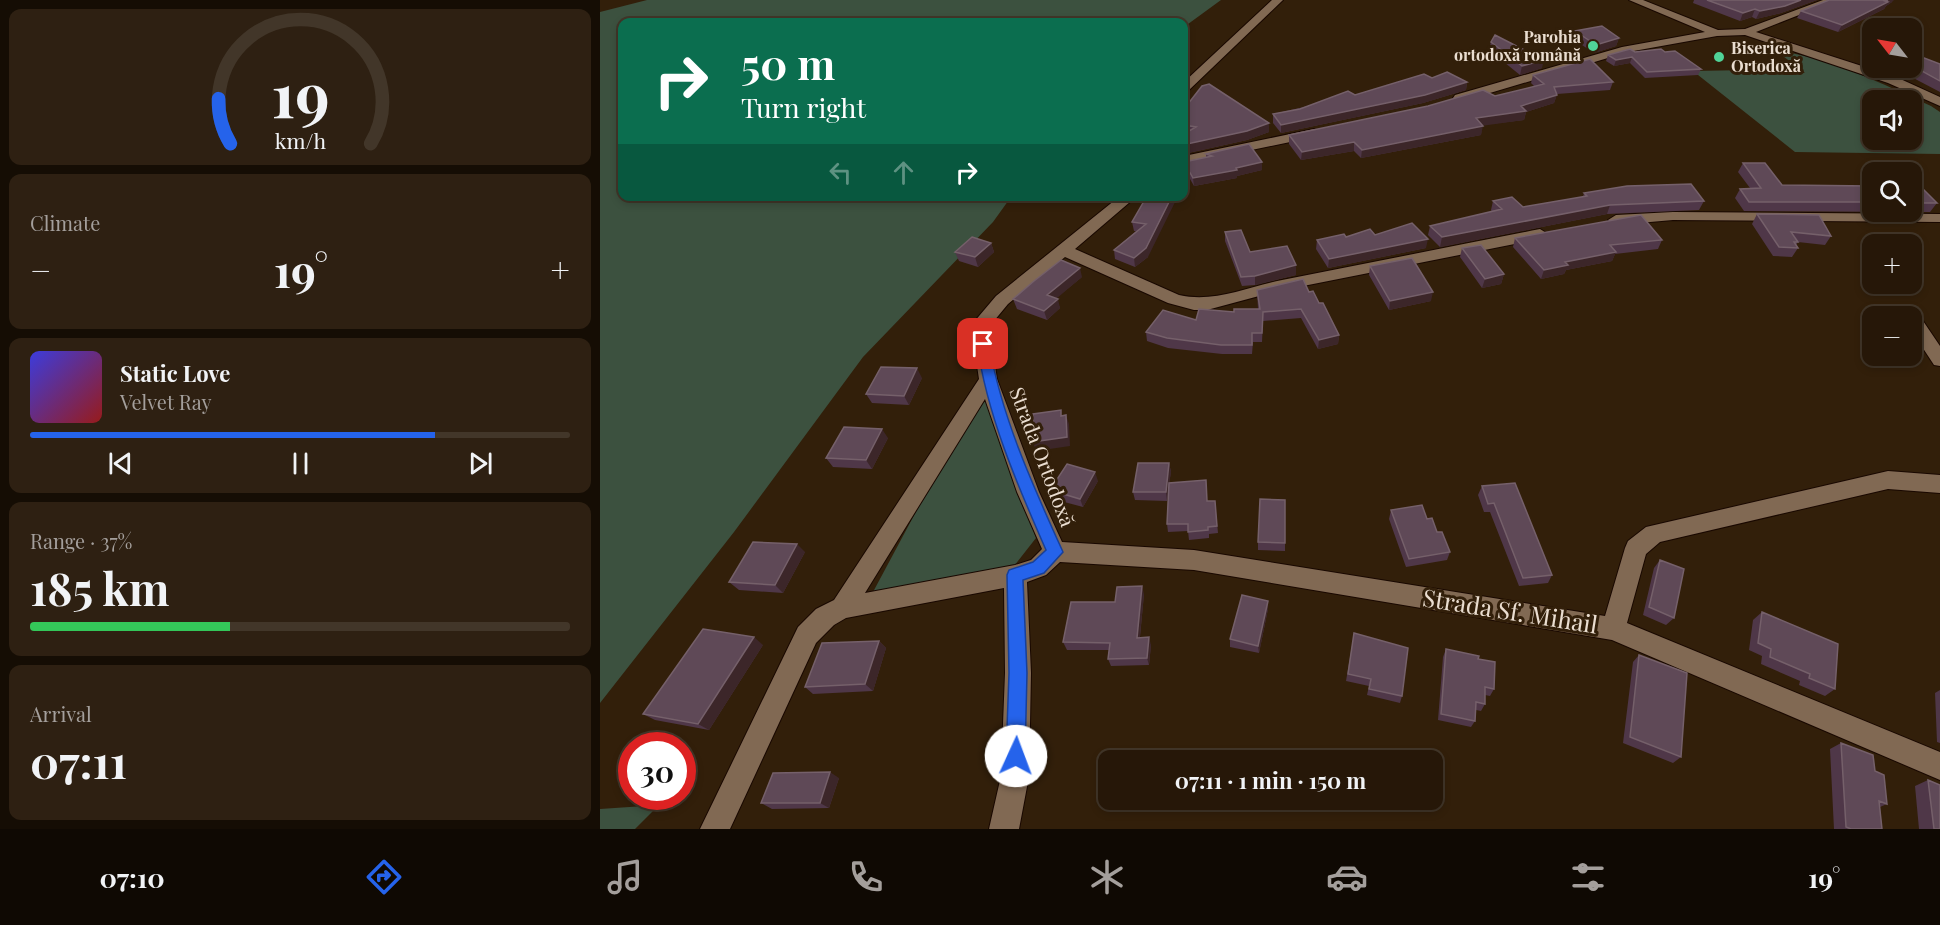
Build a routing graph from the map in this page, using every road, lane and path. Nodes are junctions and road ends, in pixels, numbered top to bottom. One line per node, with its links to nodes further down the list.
1 (1278, 0): 6 (street)
2 (1634, 0): 5 (street)
3 (1832, 0): 4 (street)
4 (1746, 32): 5 (street); 8 (street)
5 (1717, 33): 7 (street)
6 (1188, 84)
7 (1448, 102)
8 (1940, 102)
9 (1324, 131): 10 (street)
10 (1188, 159)
11 (1124, 201): 15 (street, Strada Ortodoxă)
12 (1940, 218): 13 (street)
13 (1595, 224)
14 (1560, 231): 15 (street)
15 (1066, 250): 18 (street, Strada Ortodoxă)
16 (1922, 333): 17 (street)
17 (1940, 360)
18 (988, 379): 20 (street, Strada Ortodoxă); 22 (street)
19 (1940, 484): 23 (street)
20 (1055, 552): 21 (street); 23 (street, Strada Sf. Mihail)
21 (1015, 575): 22 (street); 26 (street)
22 (842, 608): 25 (street)
23 (1613, 629): 24 (street, Strada Sf. Mihail)
24 (1940, 765)
25 (715, 829)
26 (1004, 829)

